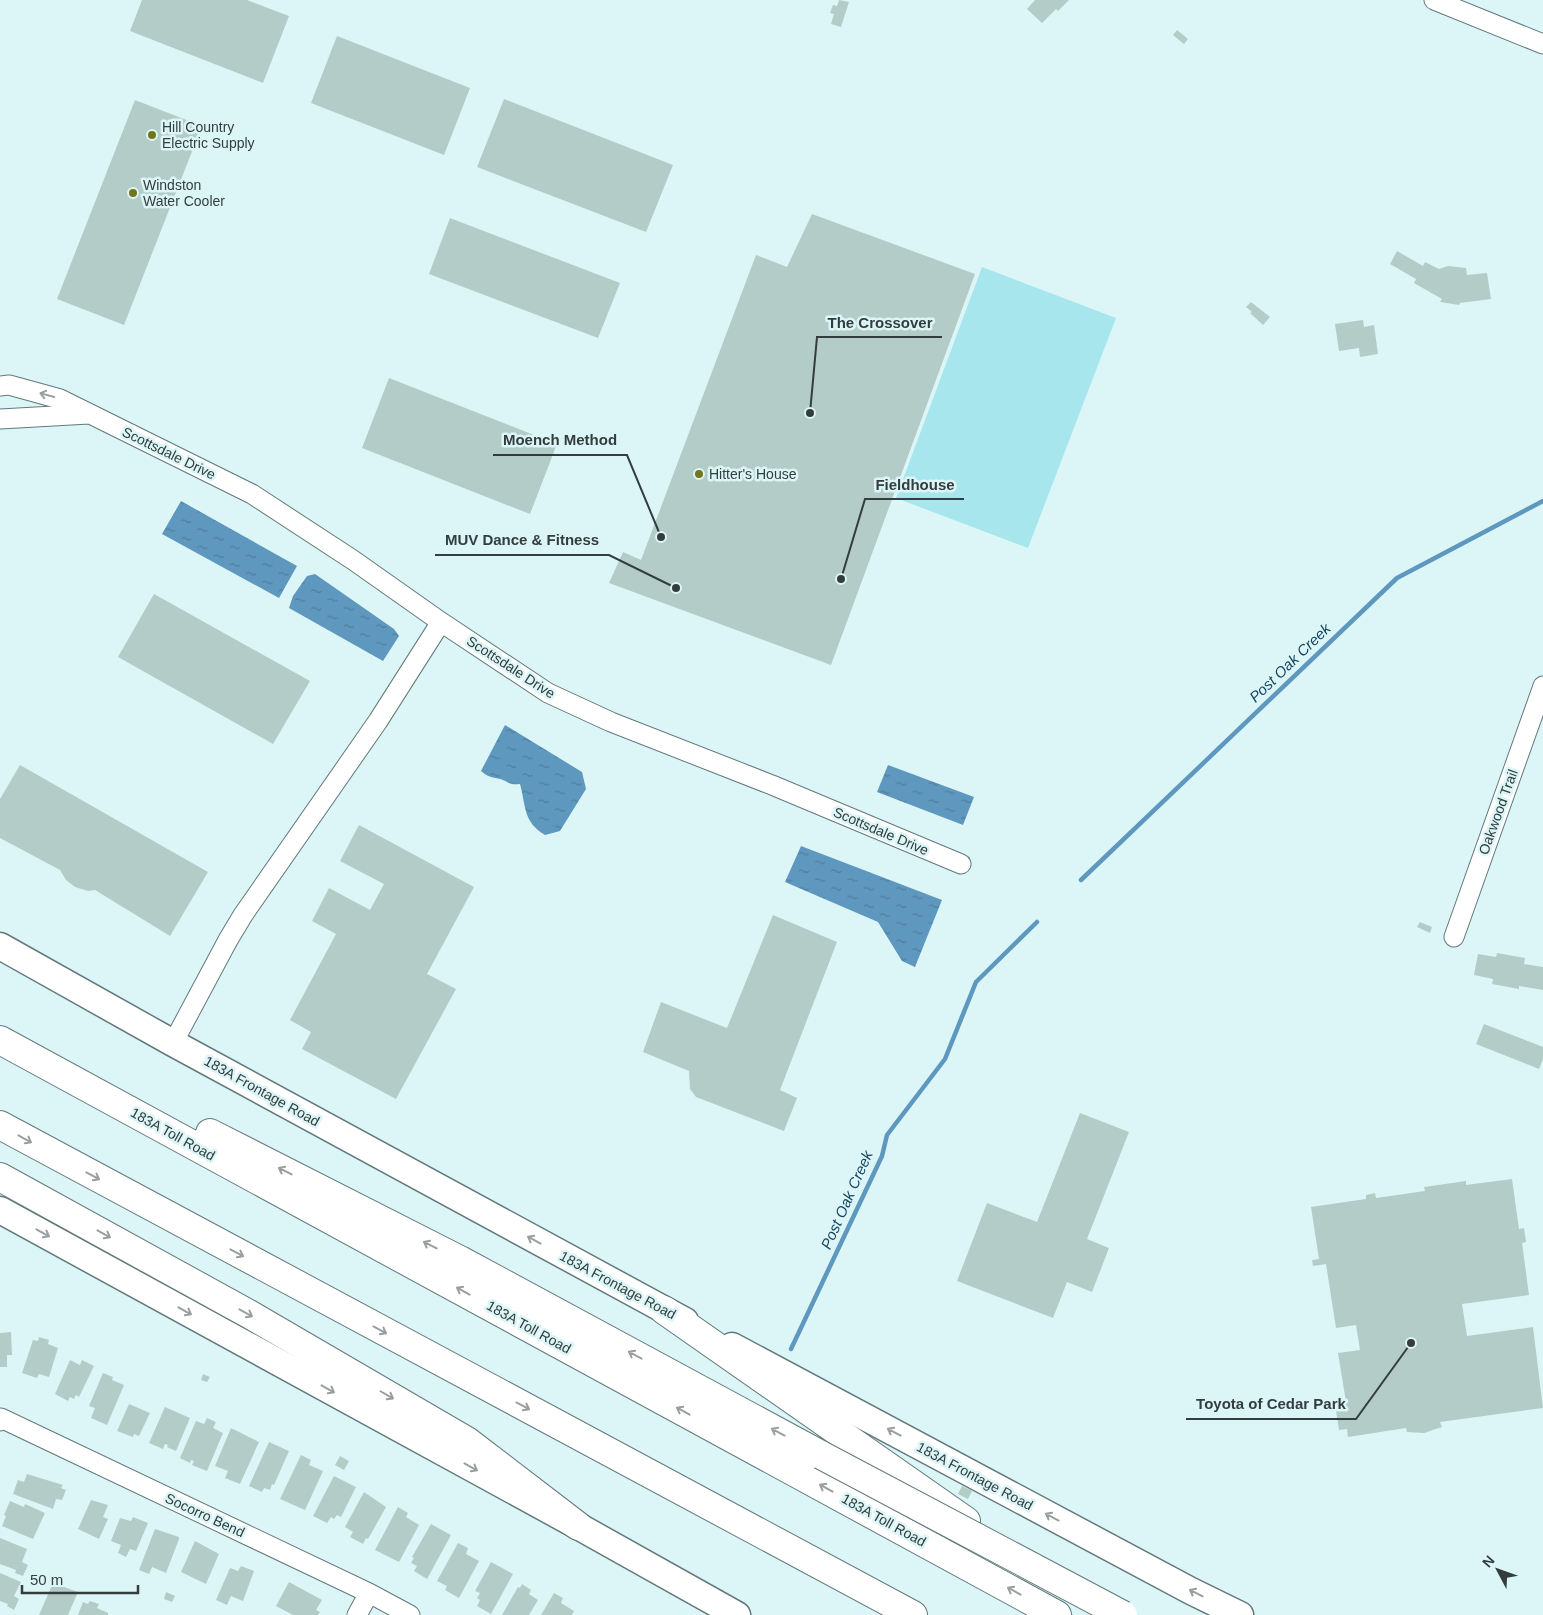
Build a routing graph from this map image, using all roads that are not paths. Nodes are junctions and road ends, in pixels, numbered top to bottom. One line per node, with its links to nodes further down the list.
1 (1434, 0): 2 (street)
2 (1543, 44)
3 (0, 386): 4 (street, Scottsdale Drive, one-way to 3)
4 (91, 414): 5 (street, Scottsdale Drive); 6 (street, Scottsdale Drive)
5 (0, 419)
6 (441, 622): 8 (street, Scottsdale Drive); 12 (street)
7 (1543, 686): 9 (street, Oakwood Trail)
8 (961, 864)
9 (1454, 937)
10 (0, 946): 12 (main road, 183A Frontage Road)
11 (0, 1038): 24 (highway, 183A Toll Road, one-way to 11); 26 (highway, one-way to 11, bridge)
12 (173, 1043): 16 (main road, 183A Frontage Road, one-way to 12)
13 (0, 1125): 23 (highway, one-way to 23)
14 (0, 1177): 18 (highway, one-way to 18)
15 (0, 1210): 18 (main road, one-way to 18)
16 (664, 1310): 25 (highway); 27 (main road, 183A Frontage Road, one-way to 16)
17 (0, 1421): 19 (street, Socorro Bend)
18 (578, 1526): 22 (main road)
19 (369, 1593): 20 (street); 21 (street, Socorro Bend)
20 (357, 1615)
21 (410, 1615)
22 (737, 1615)
23 (913, 1615)
24 (1057, 1615)
25 (1104, 1615)
26 (1123, 1615)
27 (1240, 1615)

